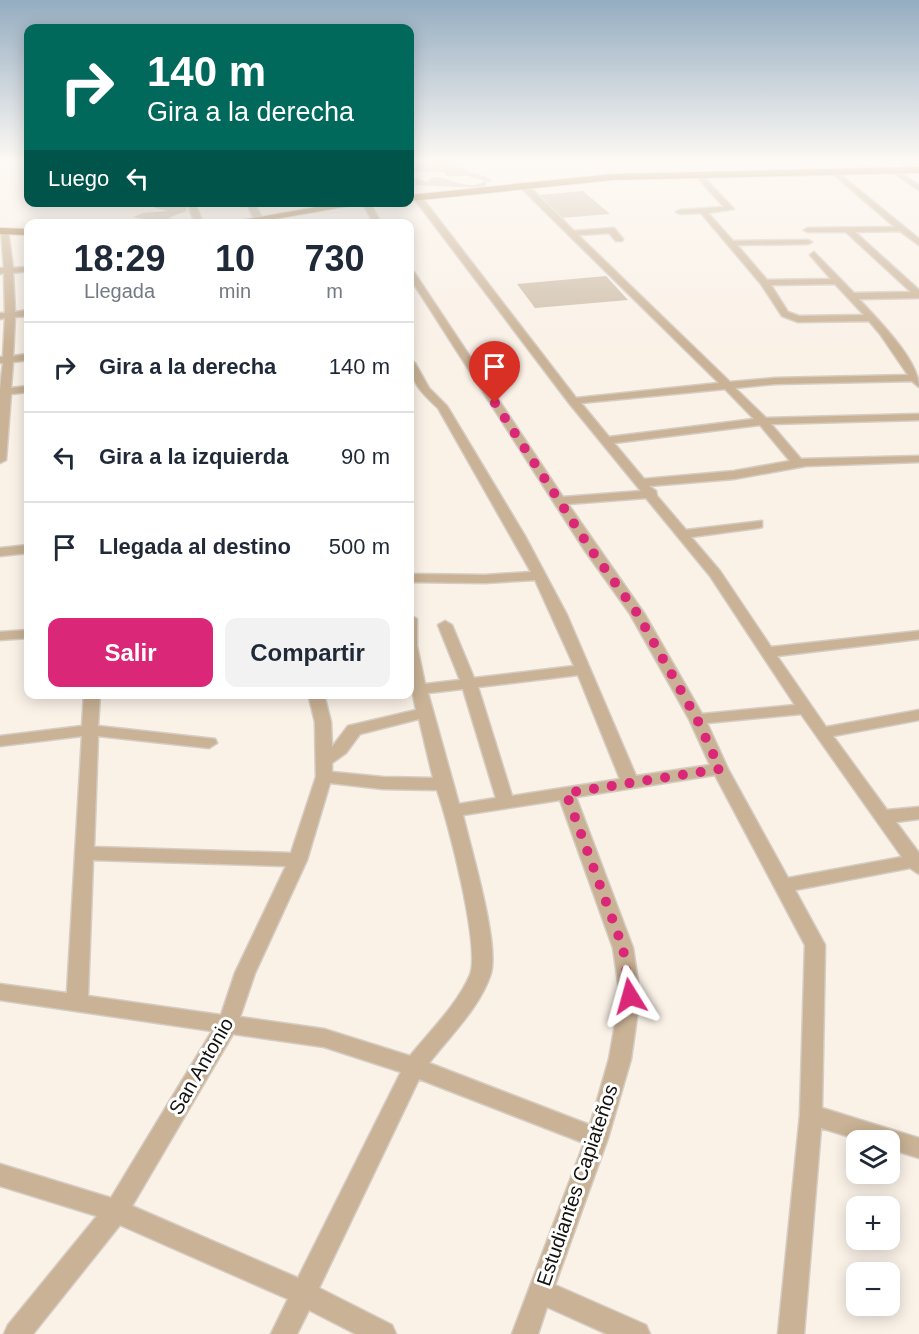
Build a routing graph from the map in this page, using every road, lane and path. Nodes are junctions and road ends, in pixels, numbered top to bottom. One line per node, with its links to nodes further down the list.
1 (434, 223): 33 (street)
2 (563, 223): 10 (street)
3 (713, 223): 13 (street)
4 (896, 223): 5 (street)
5 (903, 229): 7 (street); 14 (street)
6 (808, 230): 7 (street)
7 (848, 230): 21 (street)
8 (2, 231): 9 (main road); 17 (street)
9 (24, 232)
10 (573, 233): 11 (street); 30 (street)
11 (619, 239)
12 (808, 242): 13 (street)
13 (730, 243): 20 (street)
14 (919, 243)
15 (814, 255): 19 (street)
16 (24, 269): 17 (street)
17 (5, 271): 24 (street)
18 (414, 278): 42 (street)
19 (839, 281): 20 (street); 22 (street)
20 (765, 283): 25 (street)
21 (919, 295): 22 (street)
22 (853, 296): 25 (street)
23 (24, 314): 24 (street)
24 (5, 316): 27 (street)
25 (872, 318): 29 (street)
26 (24, 357): 27 (street)
27 (4, 359): 32 (street)
28 (414, 370): 47 (street)
29 (917, 380): 30 (street)
30 (725, 385): 33 (street); 35 (street)
31 (24, 389): 32 (street)
32 (3, 392): 38 (street)
33 (573, 401): 36 (street)
34 (919, 417): 35 (street)
35 (763, 421): 36 (street); 39 (street)
36 (606, 441): 40 (street)
37 (919, 459): 39 (street)
38 (0, 460)
39 (798, 463): 40 (street)
40 (643, 483): 41 (street)
41 (652, 494): 42 (street); 44 (street)
42 (560, 501): 63 (street)
43 (758, 525): 44 (street)
44 (684, 534): 53 (street)
45 (24, 549): 46 (street)
46 (0, 552)
47 (540, 576): 48 (street); 55 (street)
48 (414, 578)
49 (445, 625): 56 (street)
50 (24, 634): 52 (street)
51 (919, 635): 53 (street)
52 (0, 636)
53 (769, 652): 60 (street)
54 (414, 665): 57 (street)
55 (583, 670): 56 (street); 70 (street)
56 (469, 682): 57 (street); 73 (street)
57 (419, 689): 61 (street)
58 (92, 699): 64 (street)
59 (317, 699): 68 (street, San Antonio)
60 (805, 709): 63 (street); 65 (street)
61 (425, 713): 68 (street); 71 (street)
62 (919, 715): 65 (street)
63 (697, 719): 69 (street)
64 (90, 730): 66 (street); 67 (street); 77 (street)
65 (822, 733): 76 (street)
66 (0, 741)
67 (209, 743)
68 (323, 769): 71 (street); 78 (street, San Antonio)
69 (720, 769): 70 (street); 80 (street)
70 (631, 783): 72 (street)
71 (442, 784): 74 (street)
72 (566, 793): 73 (street); 86 (street, Estudiantes Capiateños)
73 (506, 803): 74 (street)
74 (453, 811): 84 (street)
75 (919, 813): 76 (street)
76 (882, 817): 79 (street)
77 (85, 853): 78 (street); 82 (street)
78 (298, 860): 83 (street, San Antonio)
79 (917, 864): 80 (street)
80 (782, 886): 85 (street)
81 (0, 992): 82 (street)
82 (77, 1004): 83 (street)
83 (228, 1023): 84 (street); 89 (street, San Antonio)
84 (414, 1067): 86 (street); 91 (street)
85 (811, 1115): 87 (street); 97 (street)
86 (597, 1138): 90 (street, Estudiantes Capiateños)
87 (919, 1148)
88 (0, 1175): 89 (street)
89 (116, 1211): 91 (street); 92 (street, San Antonio)
90 (539, 1291): 95 (street, Estudiantes Capiateños); 96 (street)
91 (305, 1294): 93 (street); 94 (street)
92 (17, 1334)
93 (284, 1334)
94 (382, 1334)
95 (525, 1334)
96 (637, 1334)
97 (791, 1334)

